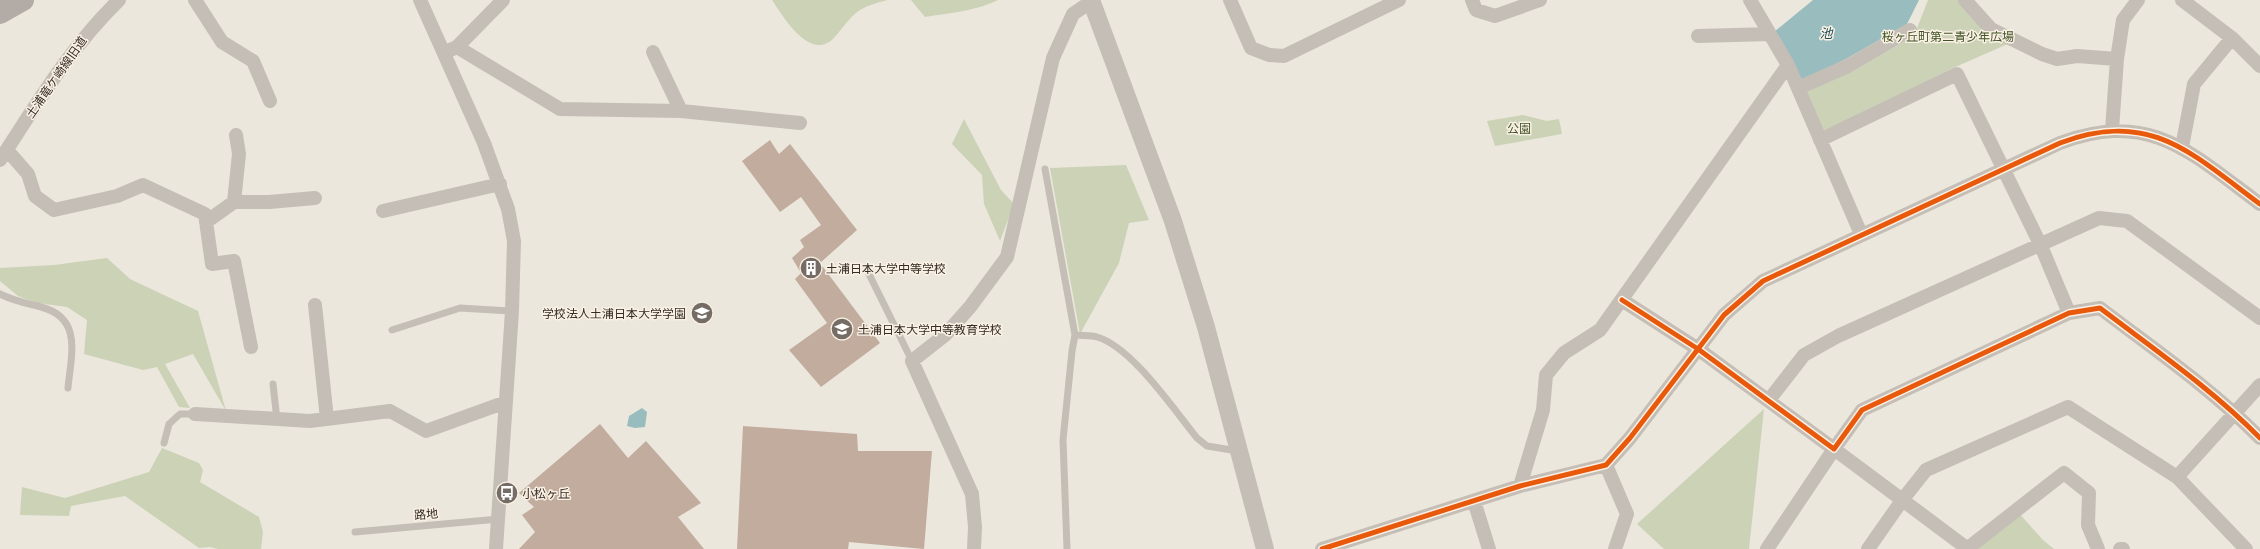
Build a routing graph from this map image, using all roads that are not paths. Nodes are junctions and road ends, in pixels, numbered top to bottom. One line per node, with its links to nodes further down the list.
1 (23, 0): 15 (main road)
2 (119, 0): 34 (street, 土浦竜ケ崎線旧道)
3 (195, 0): 27 (street)
4 (420, 0): 22 (street)
5 (503, 0): 20 (street)
6 (1230, 0): 7 (street)
7 (1399, 0)
8 (1472, 0): 9 (street)
9 (1540, 0)
10 (1750, 0): 17 (street)
11 (1966, 0): 23 (street)
12 (2138, 0): 23 (street)
13 (2182, 0): 19 (street)
14 (1091, 1): 56 (street); 69 (street)
15 (0, 13)
16 (1910, 30): 26 (street)
17 (1770, 34): 18 (street); 24 (street)
18 (1698, 36)
19 (2232, 38): 25 (street); 33 (street)
20 (457, 46): 22 (street); 28 (street)
21 (653, 52): 28 (street)
22 (443, 54): 37 (street)
23 (2116, 58): 30 (street)
24 (1788, 65): 26 (street); 47 (street)
25 (2260, 66)
26 (1798, 88): 32 (street)
27 (270, 101)
28 (681, 111): 29 (street)
29 (800, 123)
30 (2112, 130): 33 (street); 36 (street)
31 (236, 135): 39 (street)
32 (1820, 140): 36 (street); 43 (street)
33 (2182, 147): 40 (street)
34 (3, 155): 42 (street)
35 (1045, 169): 53 (lane)
36 (2004, 169): 43 (street); 44 (street)
37 (500, 184): 41 (street); 49 (street)
38 (315, 198): 39 (street)
39 (234, 202): 42 (street)
40 (2260, 204)
41 (383, 211)
42 (206, 222): 54 (street)
43 (1861, 234): 55 (street)
44 (2041, 246): 50 (street); 51 (street); 60 (street)
45 (867, 270): 56 (lane)
46 (0, 294): 59 (lane)
47 (1622, 300): 55 (street); 72 (street)
48 (314, 305): 64 (street)
49 (512, 311): 52 (lane); 61 (street)
50 (2069, 313): 62 (street); 68 (street)
51 (2260, 318)
52 (392, 330)
53 (1075, 335): 69 (lane); 80 (lane)
54 (251, 347)
55 (1698, 349): 60 (street); 70 (street)
56 (912, 361): 79 (street)
57 (273, 384): 65 (lane)
58 (2260, 385): 62 (street)
59 (68, 388)
60 (1769, 400): 68 (street)
61 (506, 402): 64 (street); 75 (street)
62 (2235, 413): 66 (street); 71 (street)
63 (195, 414): 65 (street); 67 (lane)
64 (327, 419): 65 (street)
65 (277, 420)
66 (2260, 438)
67 (164, 443)
68 (1834, 449): 73 (street); 85 (street)
69 (1239, 451): 81 (street)
70 (1606, 465): 72 (street); 84 (street)
71 (2177, 477): 73 (street); 90 (street)
72 (1520, 486): 74 (street)
73 (1903, 499): 77 (street); 86 (street)
74 (1474, 501): 82 (street); 83 (street)
75 (499, 519): 76 (lane, 路地); 78 (street)
76 (355, 532)
77 (1968, 548): 87 (street)
78 (496, 549)
79 (974, 549)
80 (1067, 549)
81 (1264, 549)
82 (1322, 549)
83 (1489, 549)
84 (1615, 549)
85 (1767, 549)
86 (1868, 549)
87 (2098, 549)
88 (2120, 549): 89 (street)
89 (2124, 549)
90 (2246, 549)

